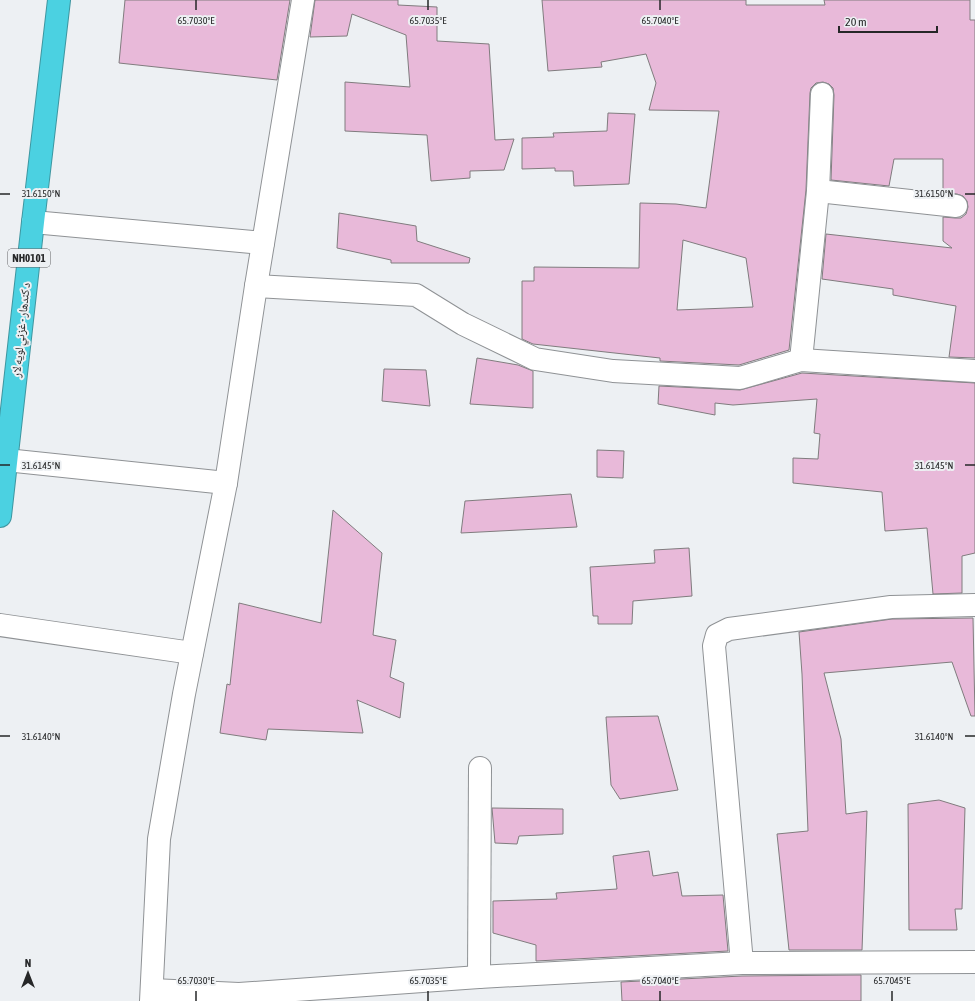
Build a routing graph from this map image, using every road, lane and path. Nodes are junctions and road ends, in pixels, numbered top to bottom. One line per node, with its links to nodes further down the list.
1 (59, 0): 6 (highway, د کندهار - غزني لويه لار / NH0101)
2 (303, 0): 7 (street)
3 (822, 94): 4 (street)
4 (818, 191): 5 (street); 9 (street)
5 (956, 206)
6 (33, 222): 7 (street); 11 (highway, د کندهار - غزني لويه لار / NH0101)
7 (263, 243): 8 (street)
8 (256, 286): 9 (street); 12 (street)
9 (801, 360): 10 (street)
10 (975, 371)
11 (6, 460): 12 (street); 13 (highway, د کندهار - غزني لويه لار / NH0101)
12 (226, 483): 16 (street)
13 (0, 516)
14 (975, 605): 19 (street)
15 (0, 625): 16 (street)
16 (192, 653): 21 (street)
17 (480, 768): 20 (street)
18 (975, 962): 19 (street)
19 (742, 963): 20 (street)
20 (479, 976): 21 (street)
21 (152, 996)

